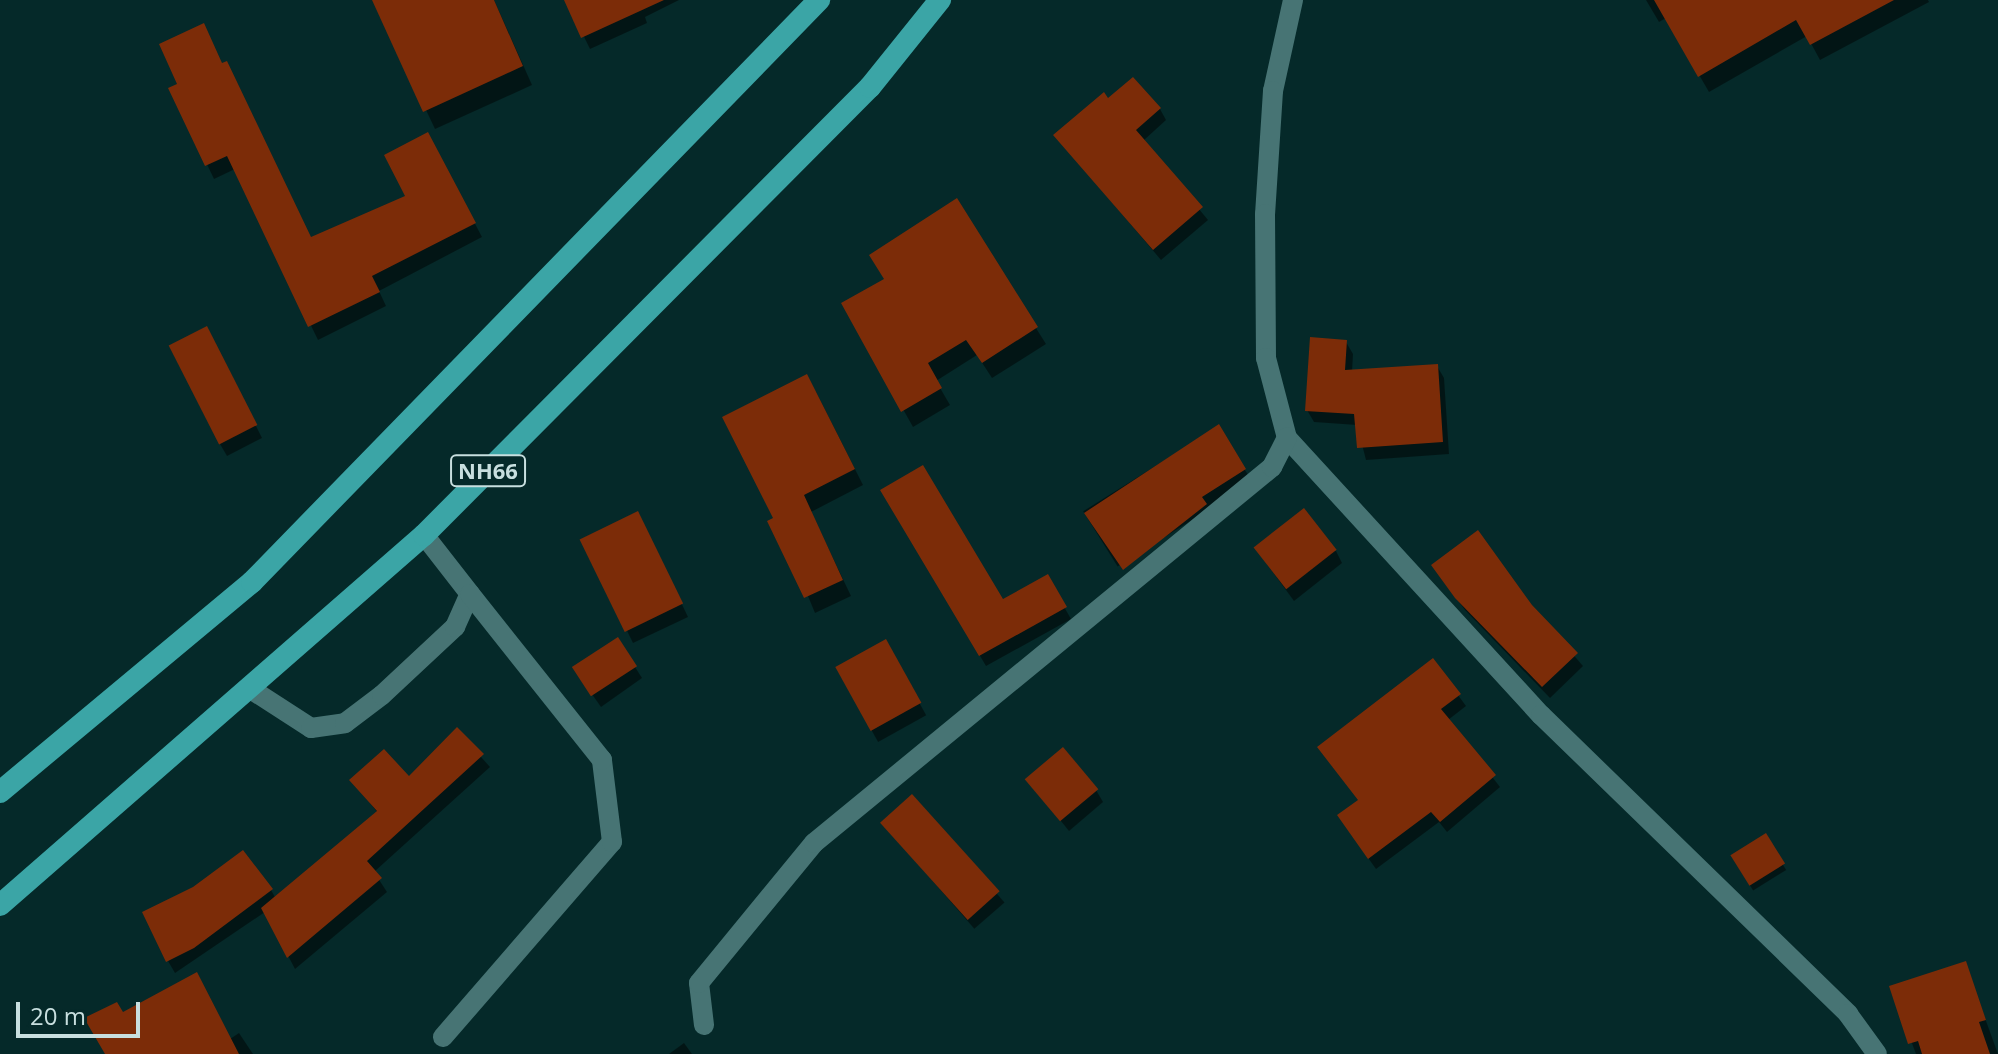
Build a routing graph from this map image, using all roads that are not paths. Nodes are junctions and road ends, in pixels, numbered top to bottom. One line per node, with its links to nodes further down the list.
1 (819, 0): 8 (highway)
2 (940, 0): 5 (highway, NH66)
3 (1293, 0): 4 (street)
4 (1287, 438): 10 (street); 12 (street)
5 (424, 535): 6 (street); 7 (highway, NH66)
6 (470, 594): 7 (street); 11 (street)
7 (249, 688): 9 (highway, NH66)
8 (0, 792)
9 (0, 905)
10 (704, 1025)
11 (443, 1037)
12 (1877, 1054)

